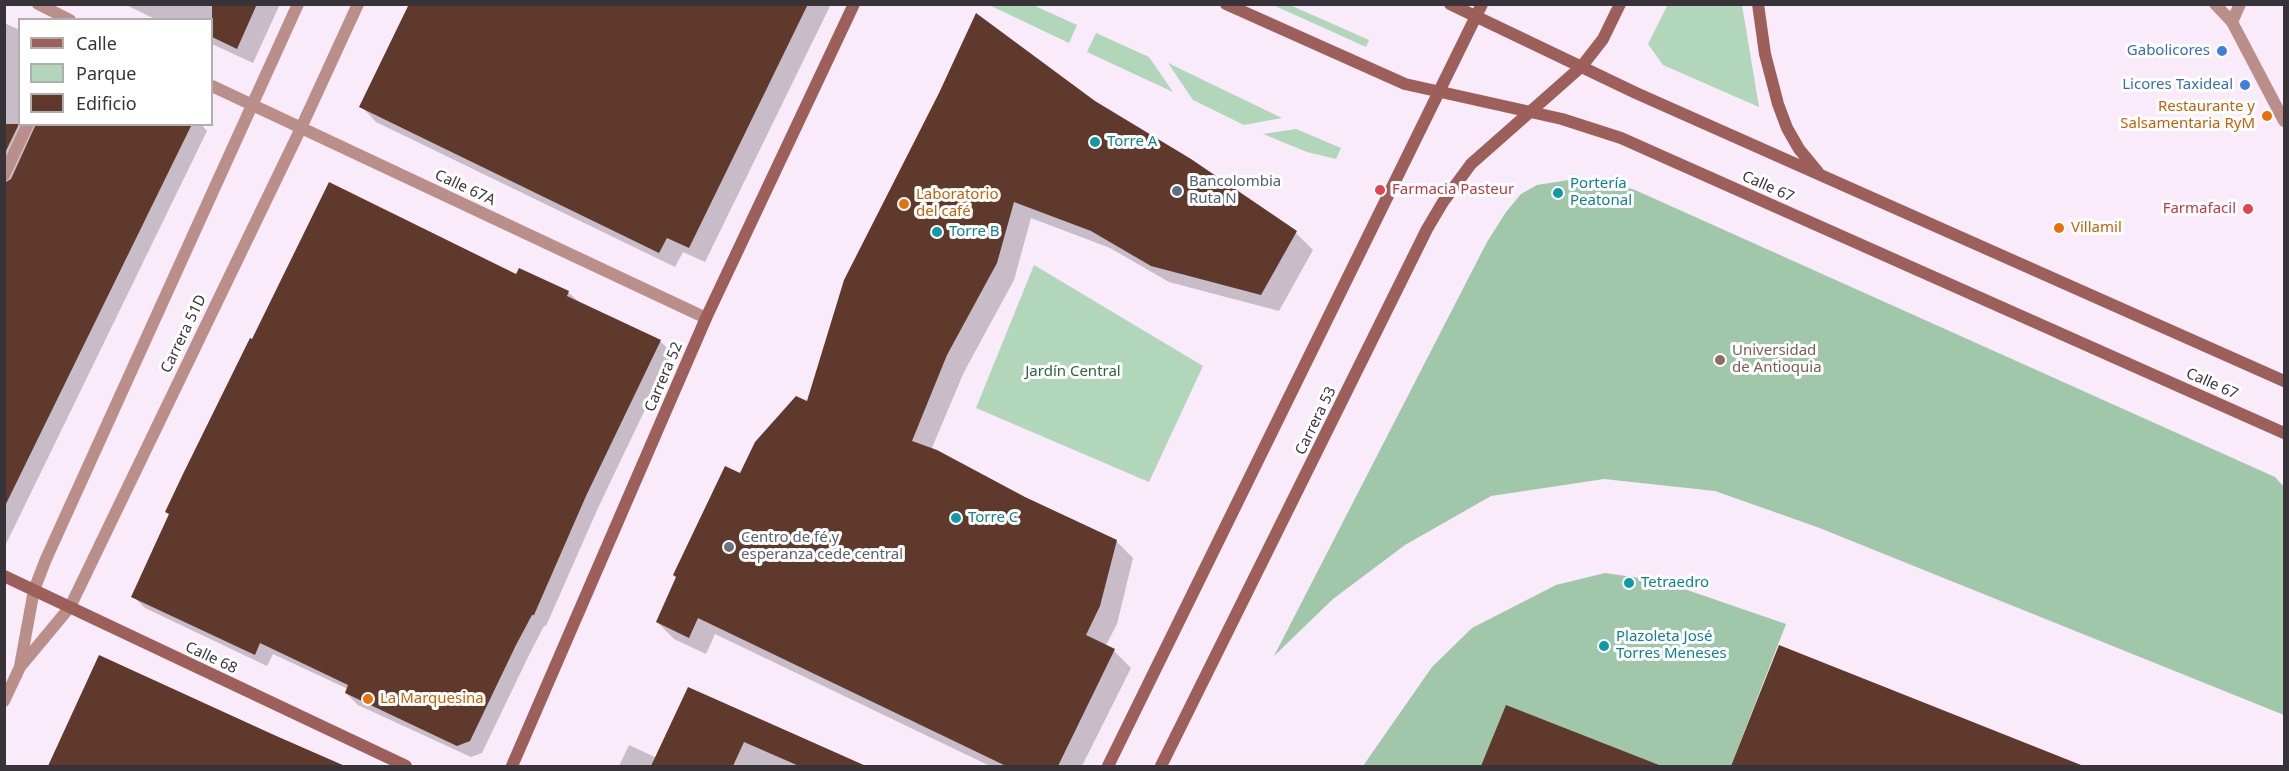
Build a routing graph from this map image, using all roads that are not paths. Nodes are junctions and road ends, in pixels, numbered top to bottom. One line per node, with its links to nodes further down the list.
1 (38, 4): 13 (street)
2 (298, 4): 18 (street, Carrera 51D)
3 (358, 4): 22 (street, Carrera 51D)
4 (854, 4): 25 (main road, Carrera 52)
5 (1226, 4): 17 (main road, Calle 67)
6 (1450, 4): 12 (main road)
7 (1482, 4): 12 (main road)
8 (1620, 4): 15 (main road, Carrera 53)
9 (1758, 4): 24 (main road)
10 (2215, 4): 14 (street)
11 (2240, 4): 14 (street)
12 (1476, 16): 15 (main road); 17 (main road)
13 (66, 18)
14 (2232, 22): 20 (street)
15 (1582, 66): 19 (main road, Carrera 53); 24 (main road)
16 (213, 86): 18 (street, Calle 67A)
17 (1440, 93): 19 (main road, Calle 67); 35 (main road)
18 (252, 105): 22 (street, Calle 67A); 29 (street, Carrera 51D)
19 (1530, 112): 27 (main road, Calle 67); 36 (main road, Carrera 53)
20 (2284, 121)
21 (27, 126): 23 (street)
22 (301, 128): 25 (street, Calle 67A); 30 (street, Carrera 51D)
23 (4, 175)
24 (1821, 176): 26 (main road)
25 (706, 318): 34 (main road, Carrera 52)
26 (2284, 381)
27 (2284, 433)
28 (4, 576): 29 (main road, Calle 68)
29 (34, 590): 30 (main road, Calle 68); 31 (street, Carrera 51D)
30 (70, 607): 31 (street, Carrera 51D); 33 (main road, Calle 68)
31 (20, 667): 32 (street, Carrera 51D)
32 (4, 701)
33 (405, 766)
34 (512, 766)
35 (1108, 766)
36 (1161, 766)

